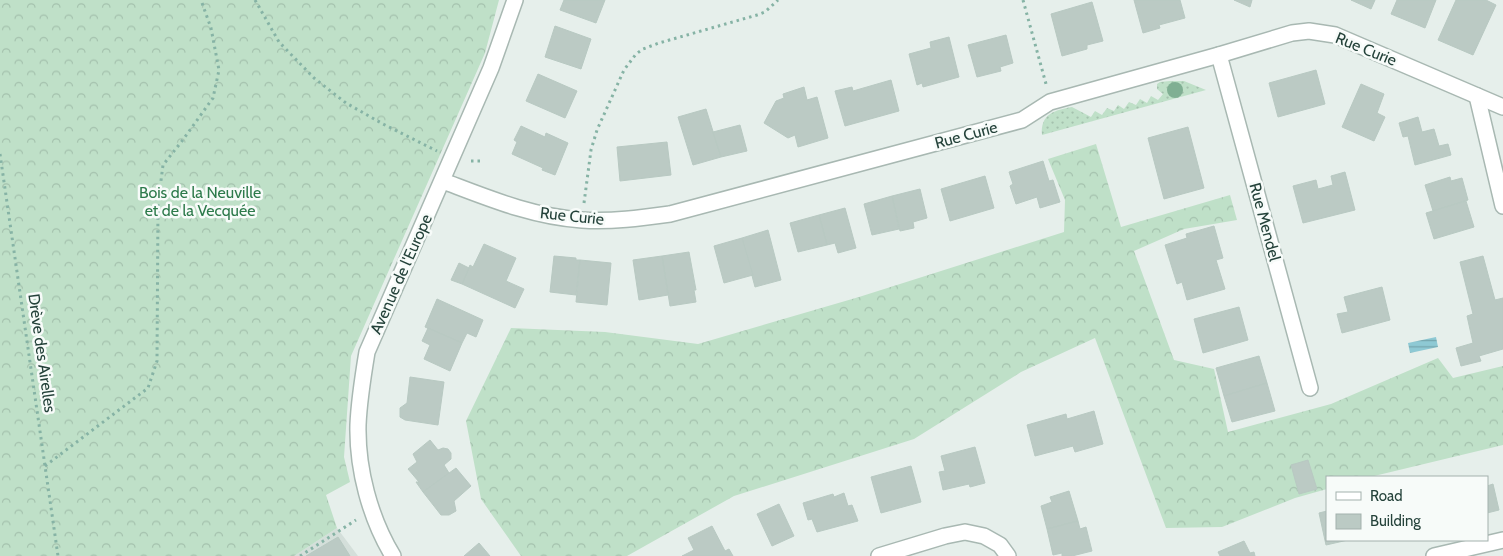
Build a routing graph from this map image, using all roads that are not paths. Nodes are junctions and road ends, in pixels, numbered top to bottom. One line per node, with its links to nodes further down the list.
1 (514, 0): 5 (street, Avenue de l'Europe)
2 (1219, 55): 3 (street, Rue Curie); 5 (street, Rue Curie); 7 (street, Rue Mendel)
3 (1477, 96): 4 (street, Rue Curie); 6 (street)
4 (1503, 107)
5 (442, 181): 9 (street, Avenue de l'Europe)
6 (1503, 206)
7 (1310, 388)
8 (1503, 540): 12 (street)
9 (393, 556)
10 (879, 556): 11 (street)
11 (1008, 556)
12 (1434, 556)

